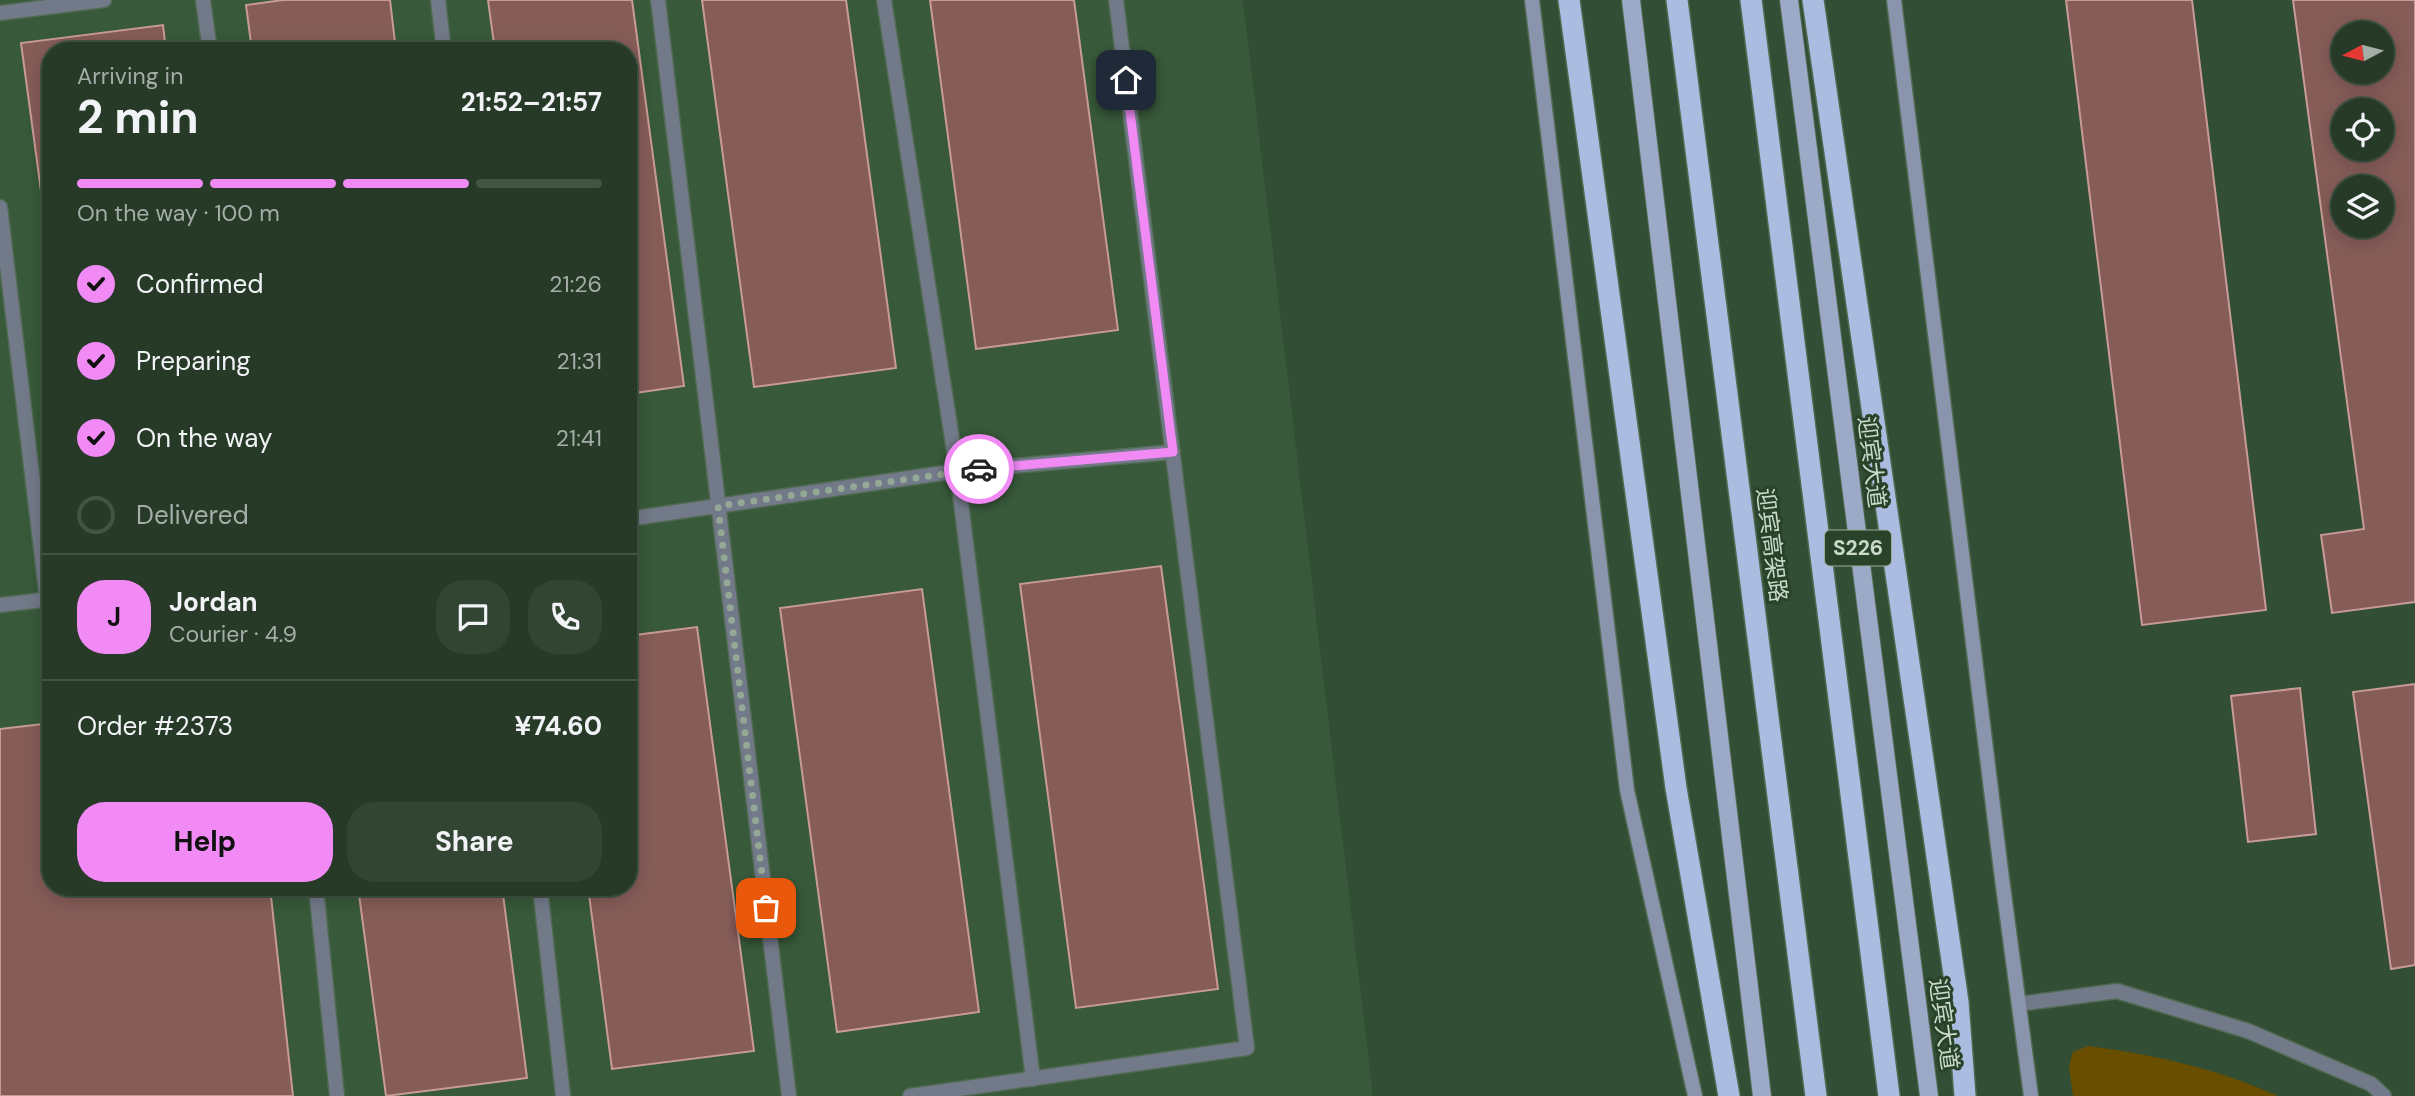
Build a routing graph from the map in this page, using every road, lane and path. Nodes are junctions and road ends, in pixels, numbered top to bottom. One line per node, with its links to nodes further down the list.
1 (104, 0): 15 (street)
2 (203, 0): 16 (street)
3 (438, 0): 17 (street)
4 (658, 0): 21 (street)
5 (884, 0): 20 (street)
6 (1116, 0): 19 (street)
7 (1532, 0): 34 (street)
8 (1569, 0): 35 (highway)
9 (1631, 0): 36 (main road)
10 (1676, 0): 37 (highway, 迎宾高架路)
11 (1751, 0): 38 (highway, 迎宾高架路)
12 (1789, 0): 39 (main road, 迎宾大道 / S226)
13 (1813, 0): 40 (highway)
14 (1894, 0): 28 (street)
15 (0, 13)
16 (209, 42)
17 (443, 42)
18 (0, 207): 23 (street)
19 (1173, 452): 20 (street); 29 (street)
20 (957, 471): 21 (street); 29 (street)
21 (718, 506): 22 (street); 32 (street)
22 (637, 518)
23 (42, 543)
24 (42, 600): 25 (street)
25 (0, 605)
26 (317, 896): 30 (street)
27 (541, 896): 31 (street)
28 (2019, 1004): 41 (street); 42 (street)
29 (1033, 1079): 33 (street)
30 (337, 1096)
31 (563, 1096)
32 (789, 1096)
33 (910, 1096)
34 (1695, 1096)
35 (1730, 1096)
36 (1762, 1096)
37 (1816, 1096)
38 (1889, 1096)
39 (1929, 1096)
40 (1965, 1096)
41 (2031, 1096)
42 (2384, 1096)

